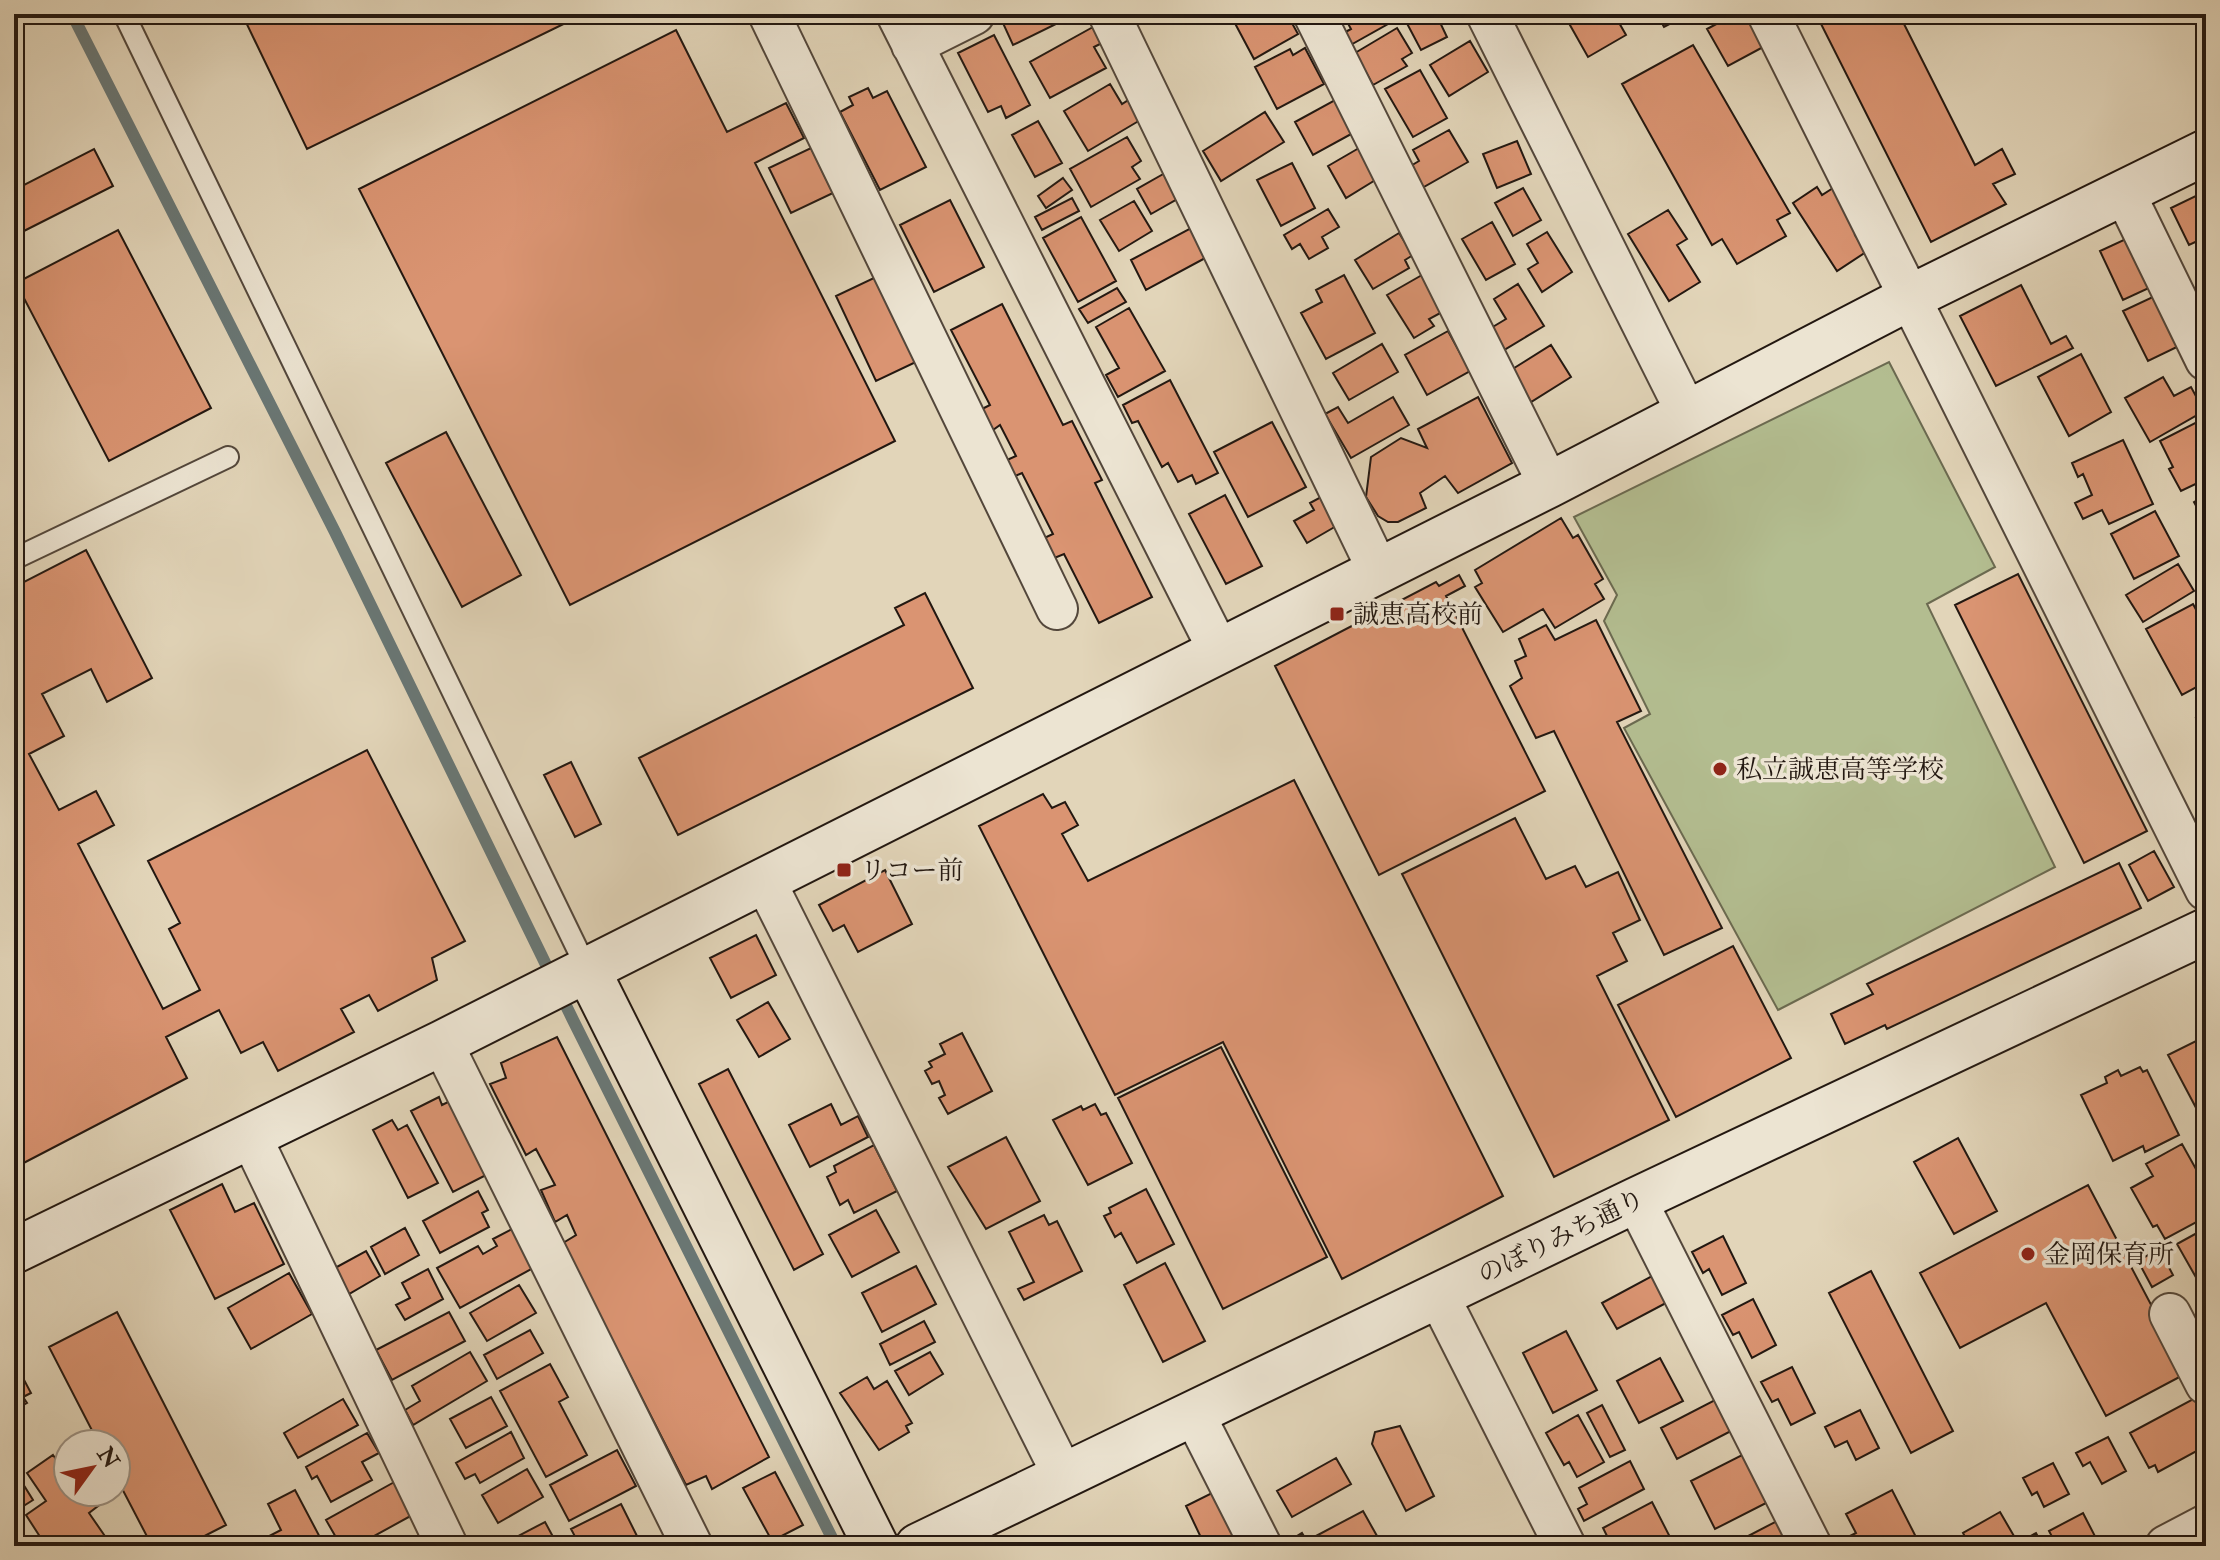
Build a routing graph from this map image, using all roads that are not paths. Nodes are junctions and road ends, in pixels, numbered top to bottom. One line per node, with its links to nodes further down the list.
1 (124, 14): 23 (lane)
2 (769, 14): 18 (street)
3 (974, 14): 8 (street)
4 (1109, 14): 17 (street)
5 (1314, 14): 15 (street)
6 (1487, 14): 13 (street)
7 (1768, 14): 11 (street)
8 (904, 29): 19 (street)
9 (2206, 152): 10 (street)
10 (2124, 192): 11 (street); 12 (street)
11 (1909, 298): 13 (street); 21 (street)
12 (2206, 360)
13 (1687, 413): 15 (street)
14 (228, 457): 16 (lane)
15 (1549, 485): 17 (street)
16 (14, 559)
17 (1378, 570): 19 (street)
18 (1057, 609)
19 (1218, 649): 20 (street)
20 (764, 879): 23 (street); 32 (street)
21 (2206, 890)
22 (2206, 931): 26 (street, のぼりみち通り)
23 (587, 969): 24 (street); 36 (street)
24 (442, 1043): 25 (street); 35 (street)
25 (251, 1137): 27 (street); 34 (street)
26 (1636, 1200): 28 (street, のぼりみち通り); 40 (street)
27 (14, 1251)
28 (1438, 1295): 31 (street, のぼりみち通り); 39 (street)
29 (2170, 1314): 30 (street)
30 (2206, 1384)
31 (1193, 1412): 32 (street, のぼりみち通り); 38 (street)
32 (1064, 1477): 37 (street, のぼりみち通り)
33 (2206, 1525): 41 (street)
34 (447, 1546)
35 (692, 1546)
36 (876, 1546)
37 (918, 1546)
38 (1261, 1546)
39 (1565, 1546)
40 (1811, 1546)
41 (2166, 1546)

